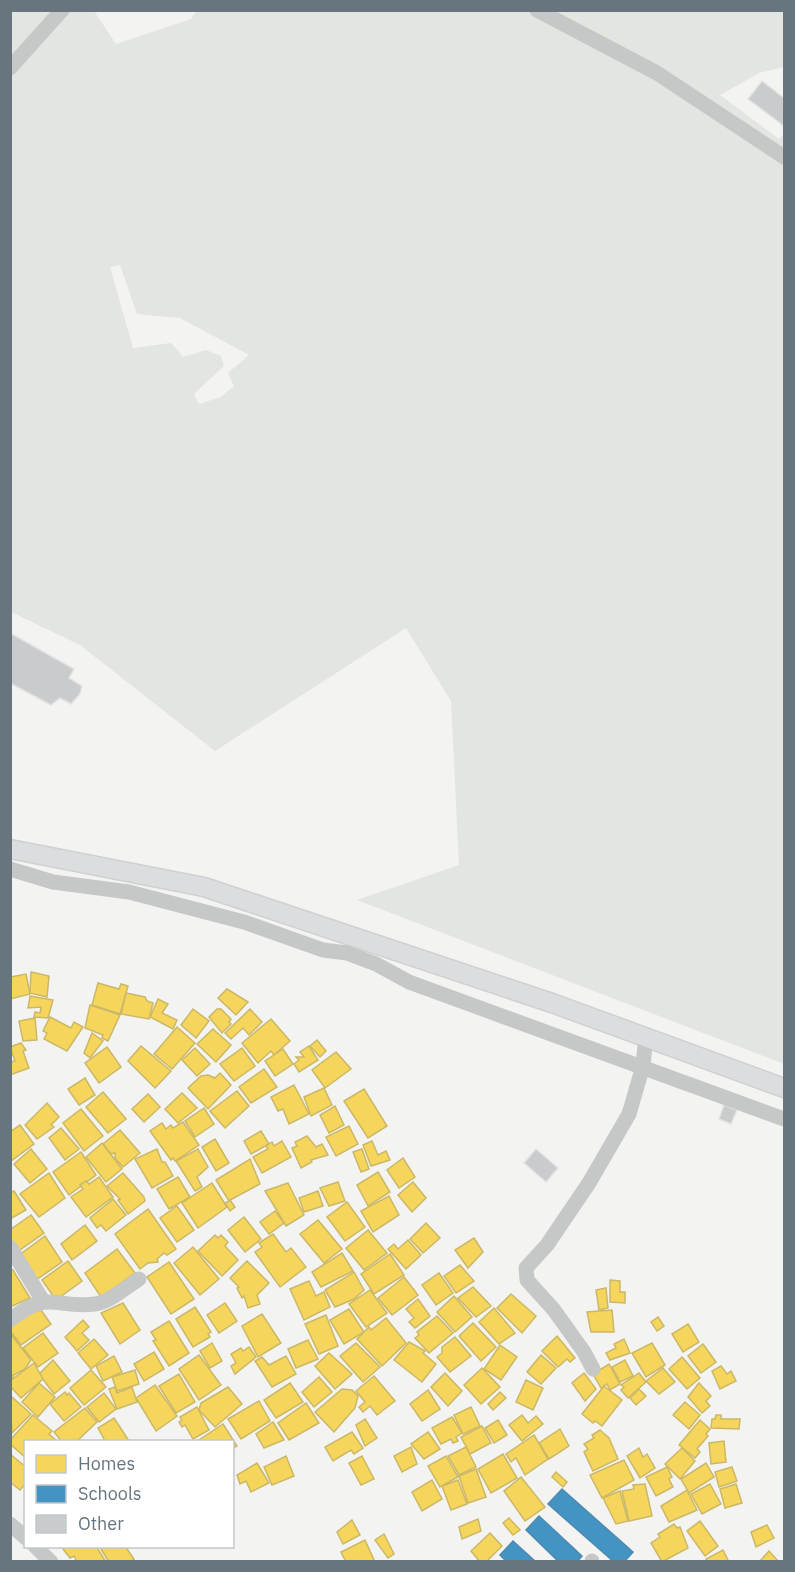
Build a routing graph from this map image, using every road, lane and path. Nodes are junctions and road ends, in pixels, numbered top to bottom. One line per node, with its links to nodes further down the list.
1 (62, 10): 3 (street)
2 (537, 10): 4 (street)
3 (10, 68)
4 (784, 157)
5 (10, 849): 7 (main road)
6 (10, 869): 8 (street)
7 (646, 1035): 8 (street); 9 (main road)
8 (643, 1066): 10 (street); 15 (street)
9 (784, 1088)
10 (784, 1119)
11 (10, 1247): 13 (street)
12 (140, 1279): 13 (street)
13 (43, 1301): 14 (street)
14 (10, 1320)
15 (593, 1369)
16 (10, 1524): 17 (street)
17 (24, 1536)
18 (37, 1548): 19 (street)
19 (51, 1562)

